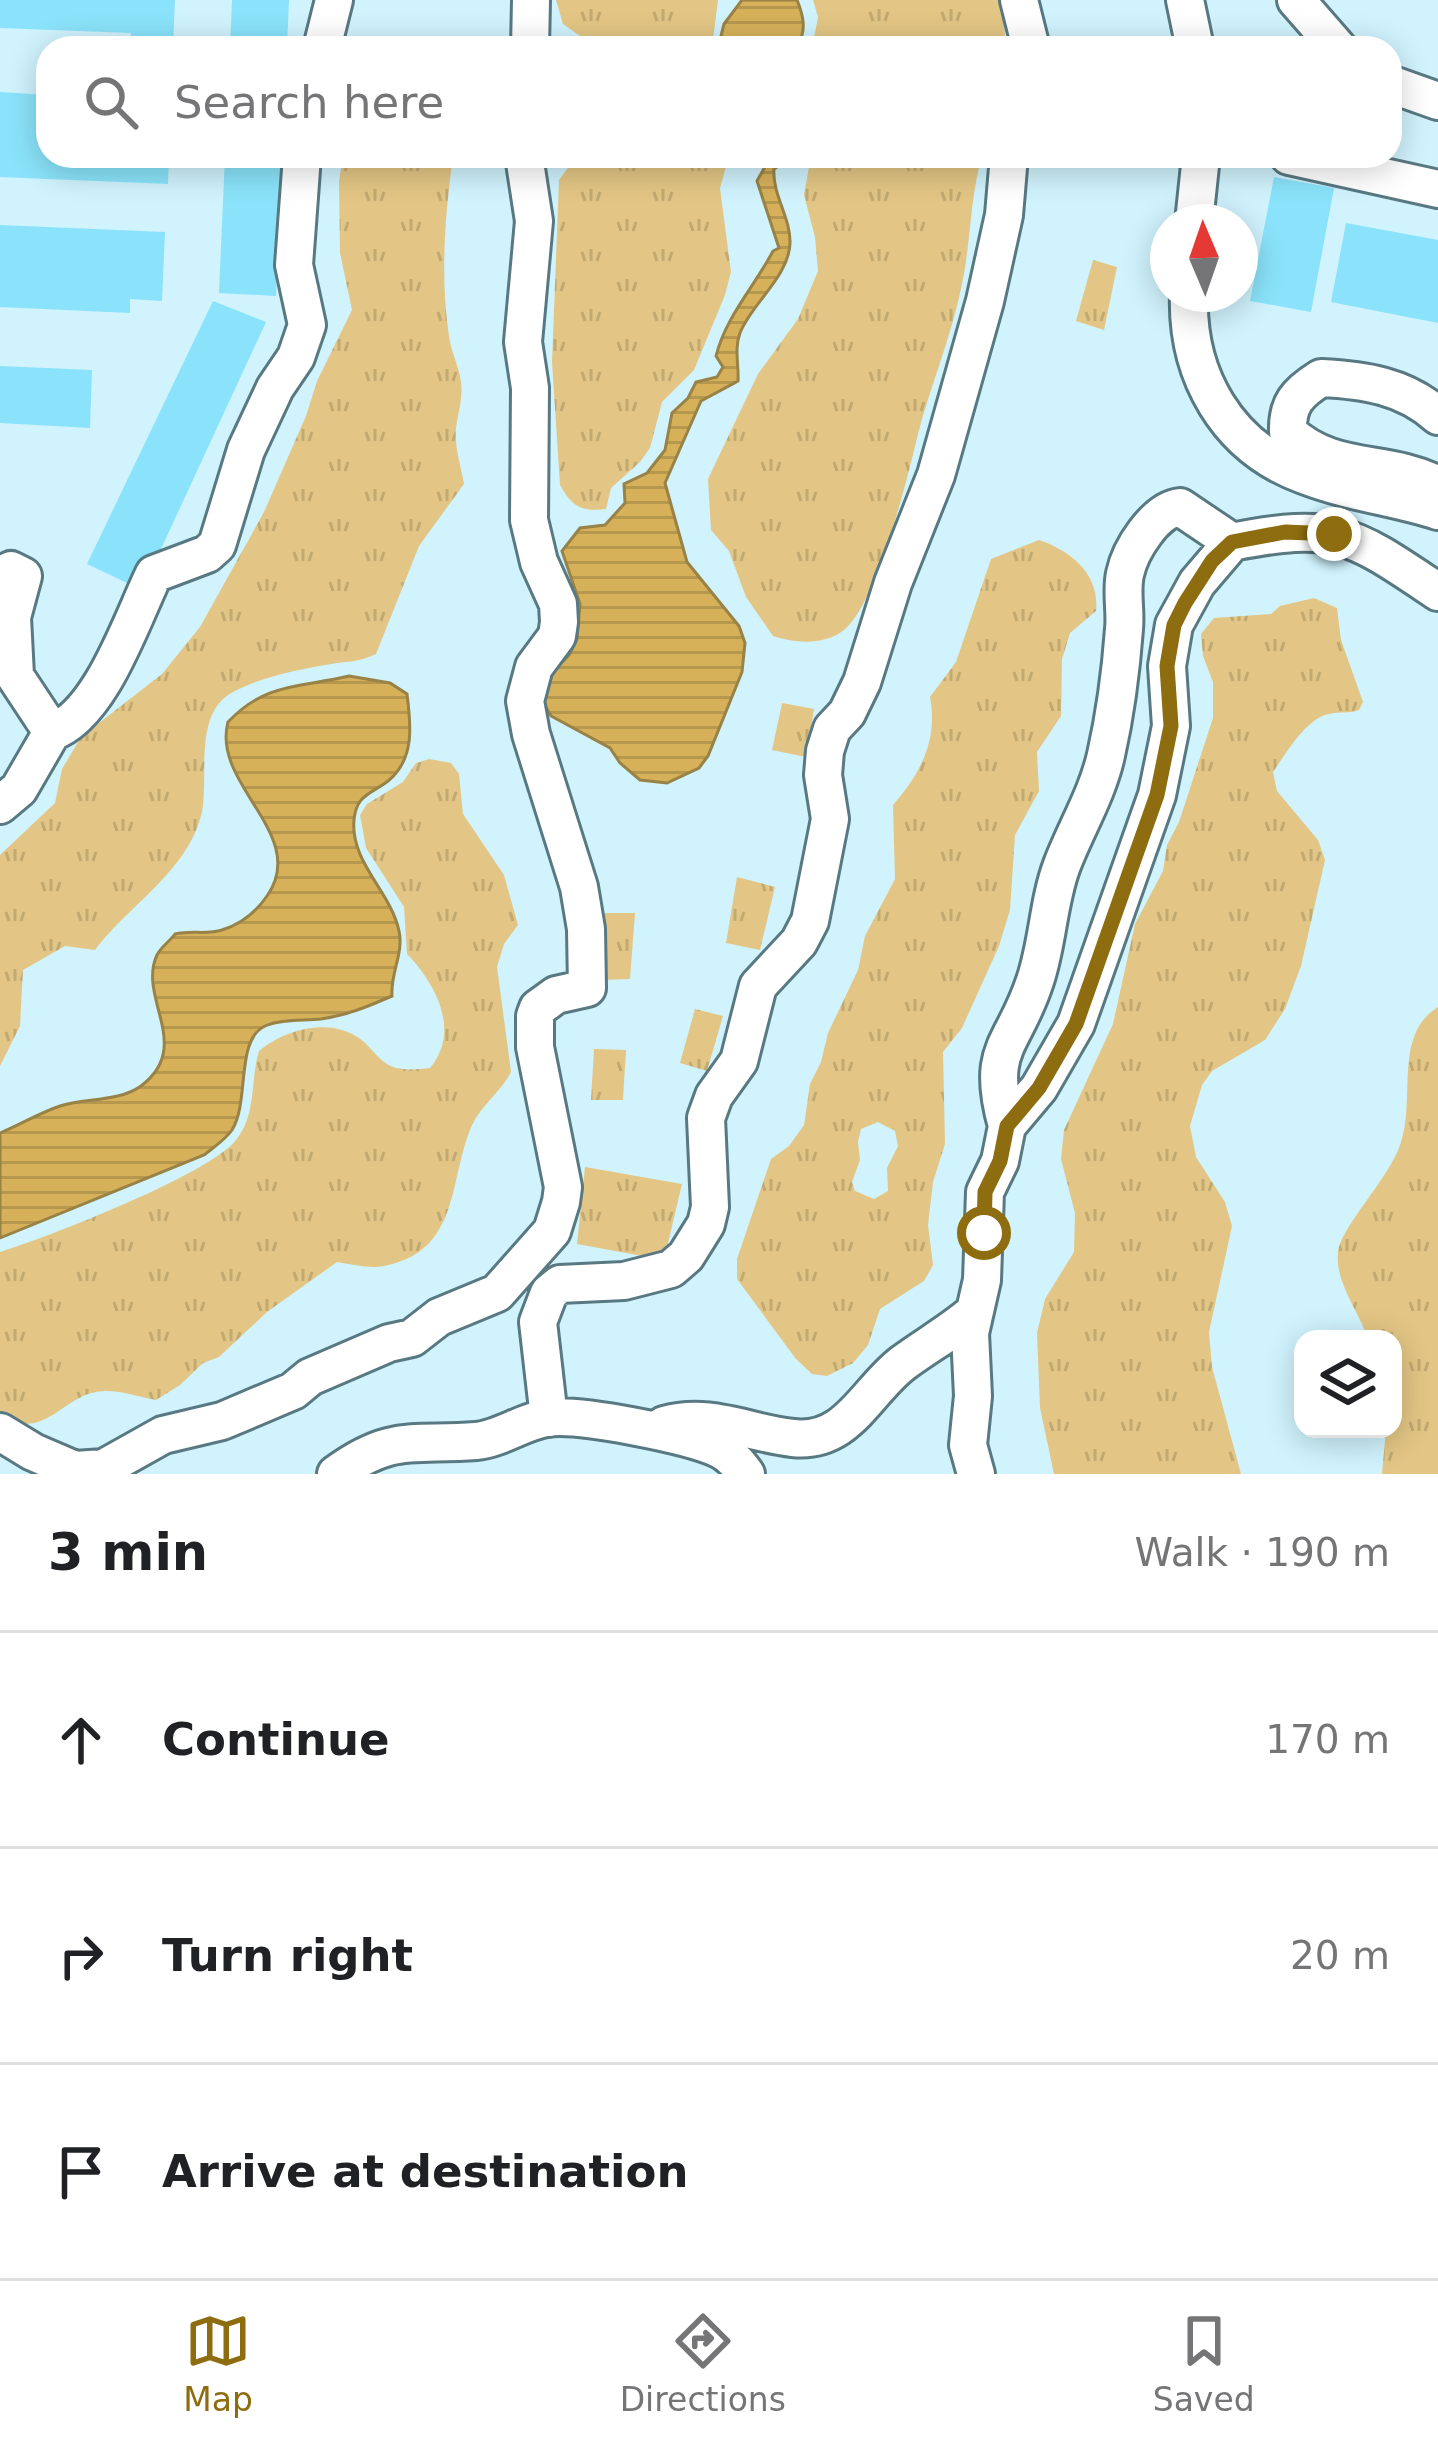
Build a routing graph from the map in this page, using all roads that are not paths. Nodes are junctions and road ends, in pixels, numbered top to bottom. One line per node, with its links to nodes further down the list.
1 (334, 0): 6 (street)
2 (531, 0): 7 (street)
3 (1018, 0): 8 (street)
4 (1186, 0): 9 (street)
5 (1296, 0): 10 (street)
6 (325, 36)
7 (530, 36)
8 (1028, 36)
9 (1193, 36)
10 (1328, 36)
11 (1402, 88): 12 (street)
12 (1438, 101)
13 (301, 168): 28 (street)
14 (526, 168): 34 (street)
15 (1008, 168): 32 (street)
16 (1200, 168): 19 (street)
17 (1343, 168): 18 (street)
18 (1438, 189)
19 (1196, 204)
20 (1190, 312): 23 (street)
21 (1438, 416): 22 (street)
22 (1438, 485)
23 (1438, 512)
24 (1232, 542): 26 (street); 30 (street); 30 (street)
25 (5, 592): 27 (street)
26 (1438, 592)
27 (8, 678): 28 (street)
28 (52, 732): 29 (street)
29 (0, 805)
30 (1007, 1126): 31 (street)
31 (972, 1314): 33 (street); 37 (street)
32 (549, 1418): 33 (street); 35 (street)
33 (645, 1431): 36 (street)
34 (0, 1432)
35 (336, 1474)
36 (746, 1474)
37 (976, 1474)

